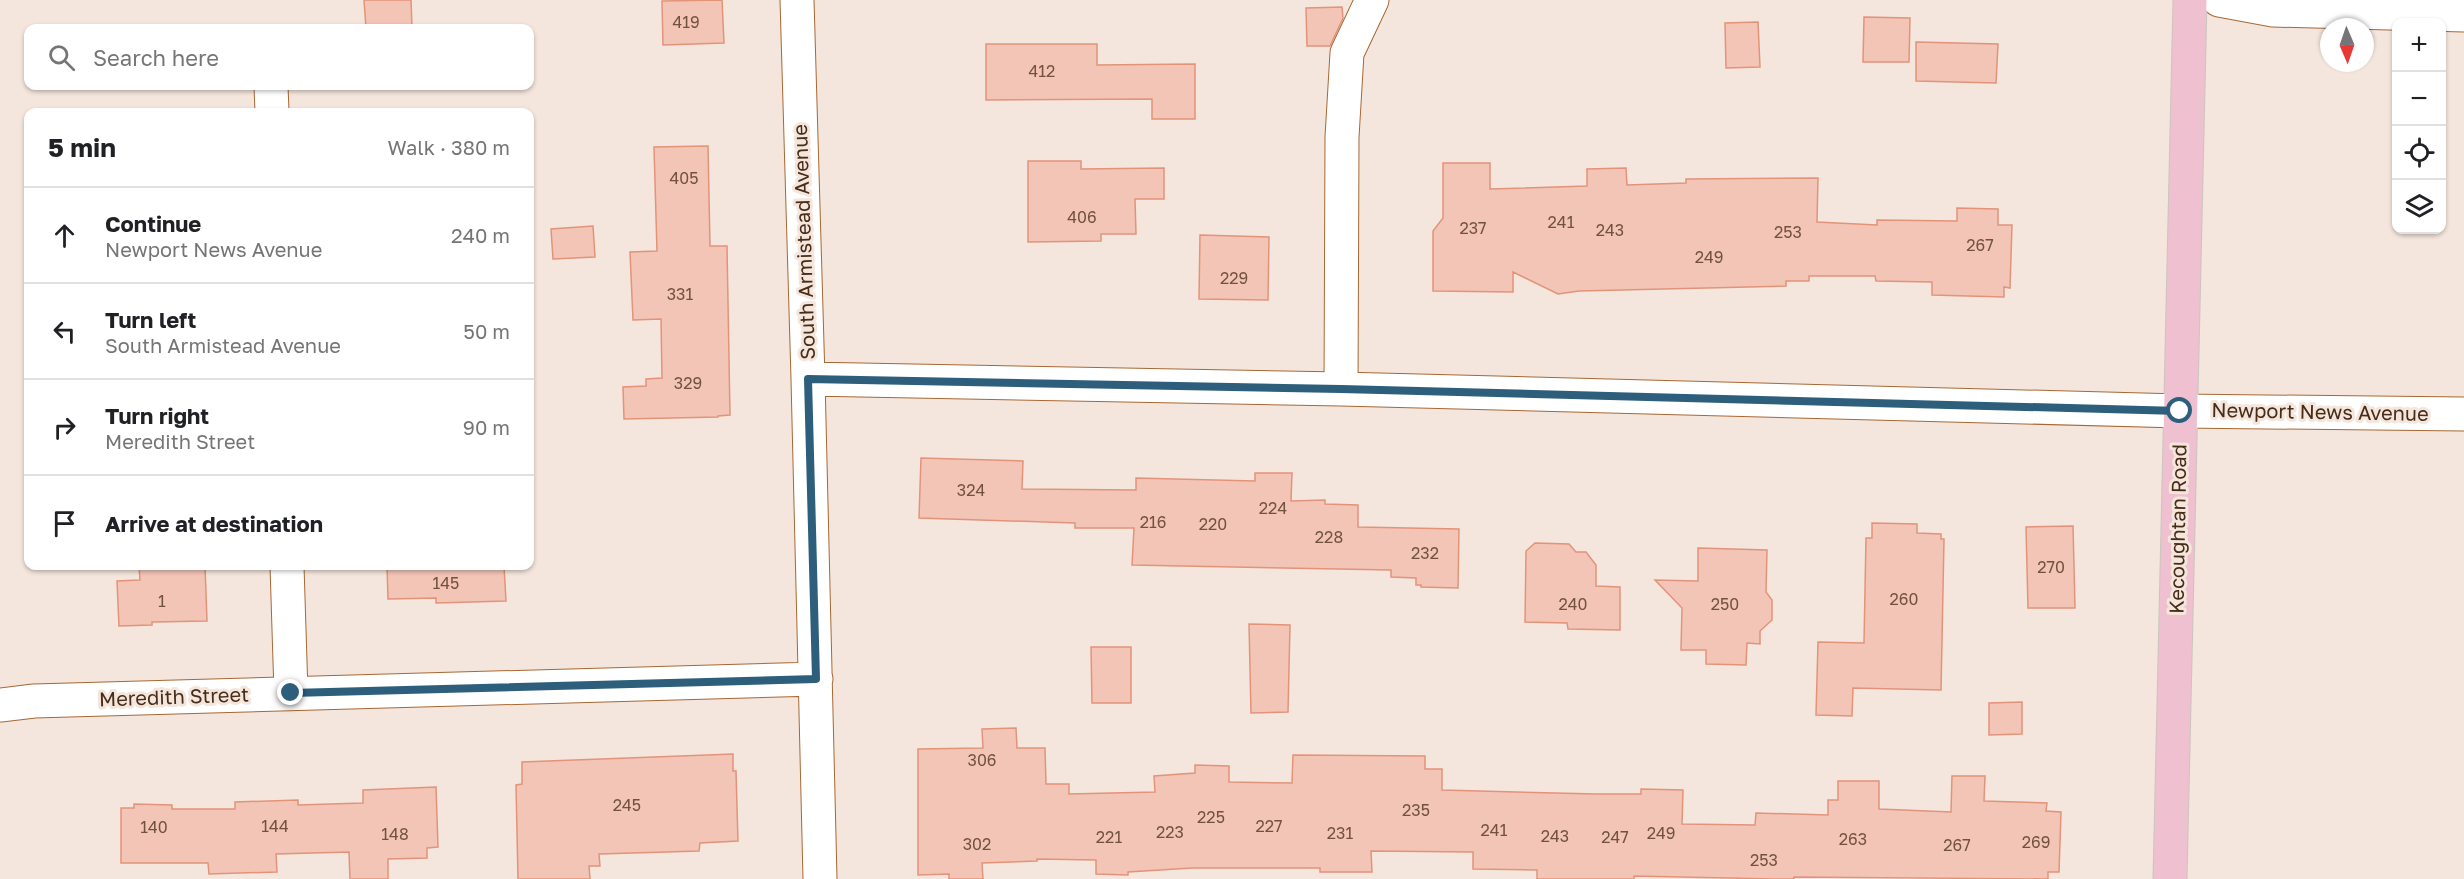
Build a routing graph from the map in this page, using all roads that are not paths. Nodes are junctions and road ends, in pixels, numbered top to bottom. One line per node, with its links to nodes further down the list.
1 (797, 0): 8 (street, South Armistead Avenue)
2 (1372, 0): 9 (street)
3 (2190, 0): 10 (main road, Kecoughtan Road)
4 (2219, 0): 5 (street)
5 (2464, 15)
6 (272, 90): 7 (street)
7 (272, 108)
8 (808, 379): 9 (street, Newport News Avenue); 13 (street, South Armistead Avenue)
9 (1341, 389): 10 (street, Newport News Avenue)
10 (2180, 411): 11 (street, Newport News Avenue); 17 (main road, Kecoughtan Road)
11 (2464, 414)
12 (287, 570): 14 (street)
13 (816, 679): 14 (street, Meredith Street); 16 (street, South Armistead Avenue)
14 (291, 693): 15 (street, Meredith Street)
15 (0, 705)
16 (820, 879)
17 (2170, 879)

